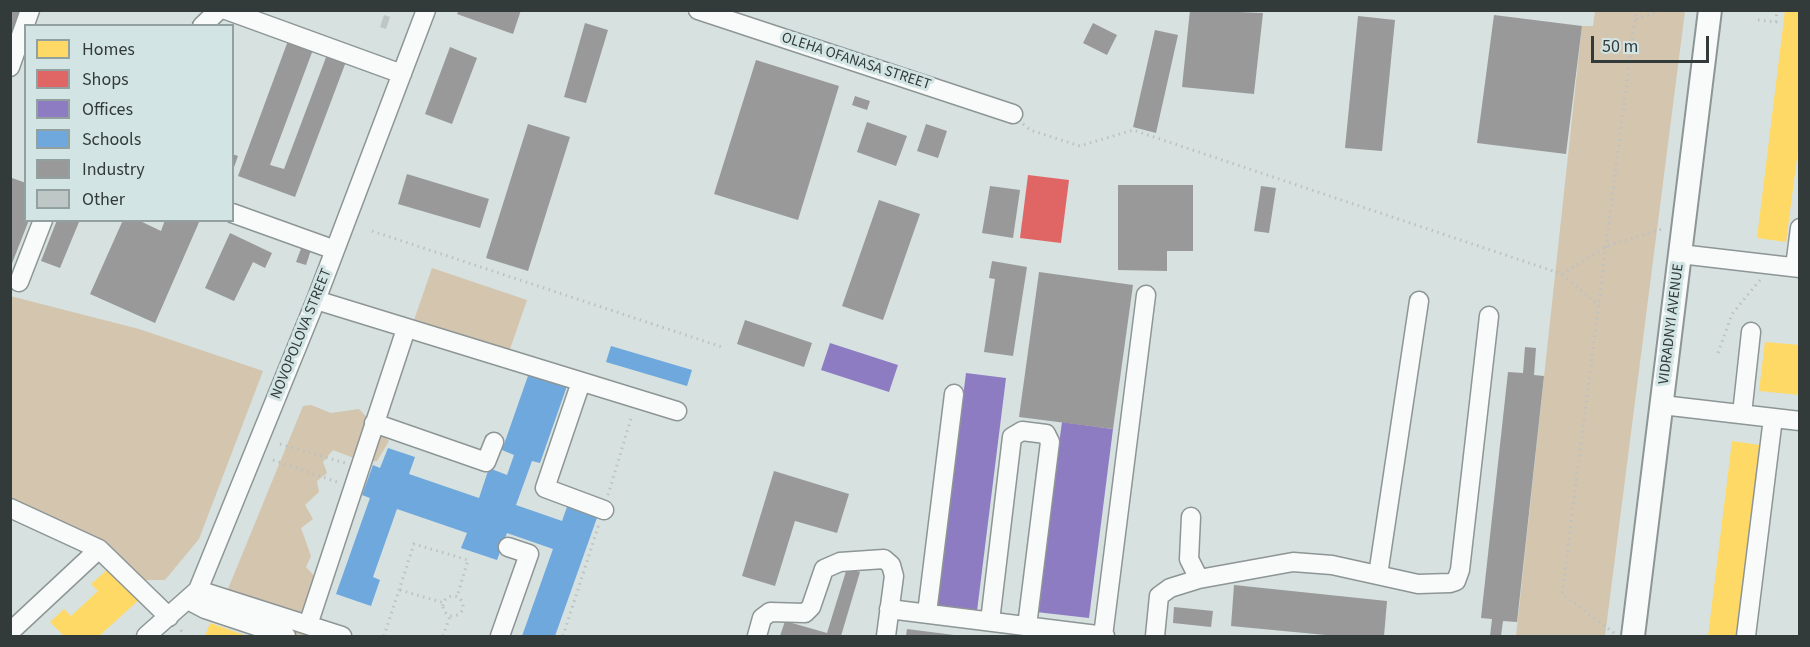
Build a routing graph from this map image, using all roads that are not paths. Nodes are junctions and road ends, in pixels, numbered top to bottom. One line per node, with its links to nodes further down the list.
1 (219, 10): 6 (street)
2 (226, 10): 9 (street)
3 (426, 10): 9 (street, NOVOPOLOVA STREET)
4 (698, 10): 10 (street, OLEHA OFANASA STREET)
5 (1710, 10): 15 (main road, VIDRADNYI AVENUE)
6 (204, 24)
7 (24, 27): 8 (street)
8 (10, 67)
9 (402, 74): 14 (street, NOVOPOLOVA STREET)
10 (1013, 114)
11 (234, 214): 14 (street)
12 (42, 222): 17 (street)
13 (1800, 228): 16 (street)
14 (335, 250): 19 (street, NOVOPOLOVA STREET)
15 (1680, 254): 16 (street); 26 (main road, VIDRADNYI AVENUE)
16 (1797, 268)
17 (19, 282)
18 (1146, 295): 55 (street)
19 (316, 300): 22 (street); 40 (street, NOVOPOLOVA STREET)
20 (1419, 301): 38 (street)
21 (1489, 316): 38 (street)
22 (406, 329): 24 (street); 31 (street)
23 (1751, 332): 28 (street)
24 (580, 382): 27 (street); 34 (street)
25 (954, 394): 42 (street)
26 (1662, 405): 28 (street); 48 (main road, VIDRADNYI AVENUE)
27 (677, 411)
28 (1742, 414): 29 (street)
29 (1773, 418): 30 (street); 57 (street)
30 (1800, 421)
31 (374, 423): 32 (street); 45 (street)
32 (494, 442)
33 (10, 507): 37 (street)
34 (604, 510)
35 (1191, 517): 39 (street)
36 (507, 547): 52 (street)
37 (99, 549): 44 (street); 47 (street)
38 (1378, 575): 39 (street)
39 (1199, 579): 56 (street)
40 (193, 595): 44 (street, NOVOPOLOVA STREET); 45 (street); 50 (street)
41 (889, 609): 42 (street); 53 (street); 54 (street)
42 (927, 613): 43 (street)
43 (990, 621): 46 (street); 46 (street)
44 (175, 623): 49 (street, NOVOPOLOVA STREET)
45 (308, 626): 51 (street)
46 (1027, 626): 55 (street)
47 (10, 632)
48 (1623, 635)
49 (146, 636)
50 (286, 636)
51 (342, 636)
52 (500, 636)
53 (757, 636)
54 (886, 636)
55 (1104, 636)
56 (1155, 636)
57 (1746, 636)

